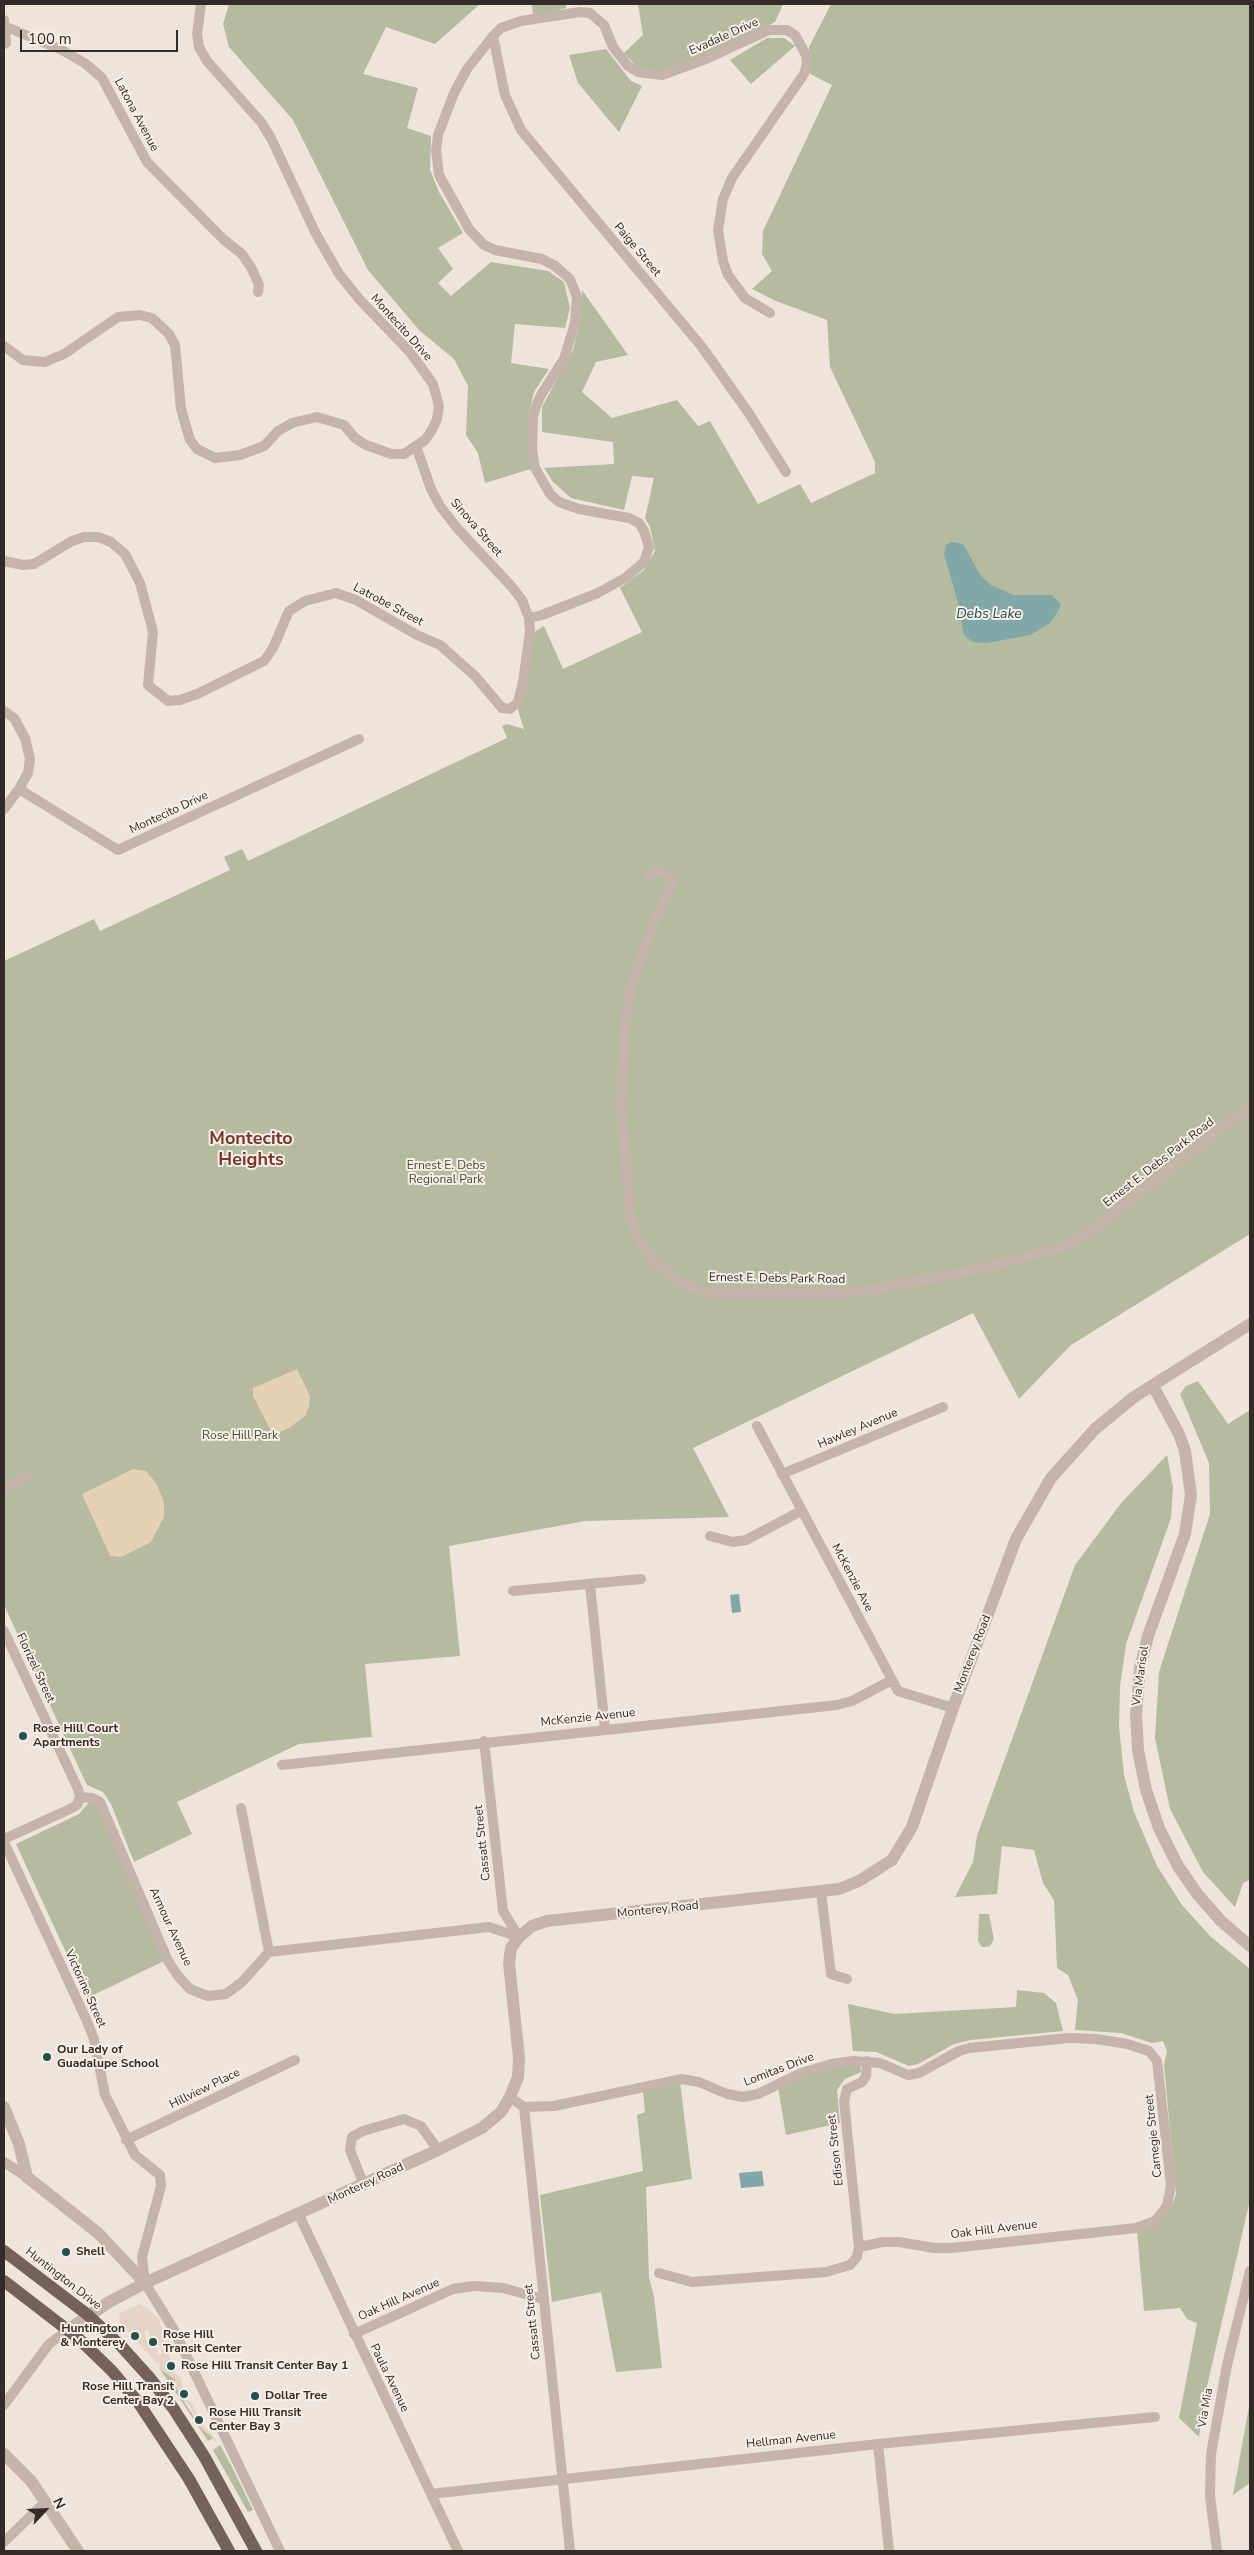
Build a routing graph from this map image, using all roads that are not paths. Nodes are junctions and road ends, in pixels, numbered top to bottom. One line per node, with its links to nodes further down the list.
1 (201, 4): 9 (street, Montecito Drive)
2 (4, 19): 3 (street)
3 (4, 26): 5 (street); 6 (street, Latona Avenue)
4 (492, 36): 7 (street, Evadale Drive); 10 (street, Paige Street); 12 (street)
5 (4, 44)
6 (258, 292)
7 (770, 313)
8 (4, 346): 9 (street, Montecito Drive)
9 (416, 446): 12 (street, Sinova Street)
10 (786, 472)
11 (4, 561): 12 (street, Latrobe Street)
12 (529, 618)
13 (4, 711): 15 (street)
14 (358, 739): 15 (street, Montecito Drive)
15 (19, 790): 16 (street)
16 (4, 809)
17 (648, 875): 18 (street, Ernest E. Debs Park Road)
18 (1250, 1106)
19 (1250, 1324): 20 (street, Monterey Road)
20 (1153, 1386): 33 (street, Monterey Road); 42 (street, Via Marisol)
21 (943, 1406): 23 (street, Hawley Avenue)
22 (757, 1426): 23 (street, McKenzie Ave)
23 (782, 1474): 26 (street, McKenzie Ave)
24 (29, 1475): 25 (street)
25 (4, 1490)
26 (802, 1511): 27 (street); 32 (street, McKenzie Ave)
27 (710, 1536)
28 (640, 1579): 29 (street)
29 (590, 1584): 30 (street); 34 (street)
30 (513, 1591)
31 (4, 1632): 37 (street, Florizel Street)
32 (892, 1680): 33 (street, McKenzie Ave); 34 (street, McKenzie Avenue)
33 (953, 1708): 40 (street, Monterey Road)
34 (605, 1729): 35 (street, McKenzie Avenue)
35 (484, 1741): 36 (street, McKenzie Avenue); 41 (street, Cassatt Street)
36 (282, 1765)
37 (80, 1797): 39 (street); 43 (street, Armour Avenue)
38 (241, 1808): 43 (street)
39 (4, 1840): 51 (street, Victorine Street)
40 (821, 1892): 41 (street, Monterey Road); 44 (street)
41 (519, 1937): 43 (street); 48 (street, Monterey Road)
42 (1250, 1946)
43 (270, 1952)
44 (847, 1979)
45 (1154, 2055): 47 (street, Lomitas Drive); 56 (street, Carnegie Street)
46 (295, 2060): 51 (street, Hillview Place)
47 (867, 2061): 50 (street, Lomitas Drive); 58 (street, Edison Street)
48 (510, 2096): 50 (street); 52 (street, Monterey Road)
49 (4, 2106): 54 (street)
50 (524, 2107): 64 (street, Cassatt Street)
51 (126, 2140): 63 (street, Victorine Street)
52 (438, 2150): 55 (street, Monterey Road); 55 (street)
53 (4, 2162): 54 (street)
54 (27, 2177): 63 (street)
55 (364, 2185): 57 (street, Monterey Road)
56 (1162, 2214): 58 (street, Oak Hill Avenue)
57 (299, 2215): 63 (street, Monterey Road); 67 (street, Paula Avenue)
58 (859, 2247): 61 (street)
59 (4, 2252): 65 (main road, Huntington Drive)
60 (1250, 2271): 83 (street, Via Mia)
61 (659, 2273)
62 (4, 2281): 66 (main road)
63 (145, 2283): 65 (street, Monterey Road); 79 (street)
64 (543, 2299): 67 (street, Oak Hill Avenue); 72 (street, Cassatt Street)
65 (88, 2315): 66 (street, Monterey Road); 78 (main road, Huntington Drive)
66 (68, 2330): 68 (street, Monterey Road); 77 (main road)
67 (354, 2334): 73 (street, Paula Avenue)
68 (4, 2405)
69 (1155, 2417): 70 (street, Hellman Avenue)
70 (878, 2444): 72 (street, Hellman Avenue); 82 (street)
71 (4, 2454): 74 (street)
72 (563, 2478): 73 (street, Hellman Avenue); 81 (street, Cassatt Street)
73 (431, 2494): 80 (street, Paula Avenue)
74 (46, 2501): 75 (street); 76 (street)
75 (4, 2542)
76 (78, 2551)
77 (229, 2551)
78 (256, 2551)
79 (280, 2551)
80 (458, 2551)
81 (570, 2551)
82 (889, 2551)
83 (1217, 2551)

